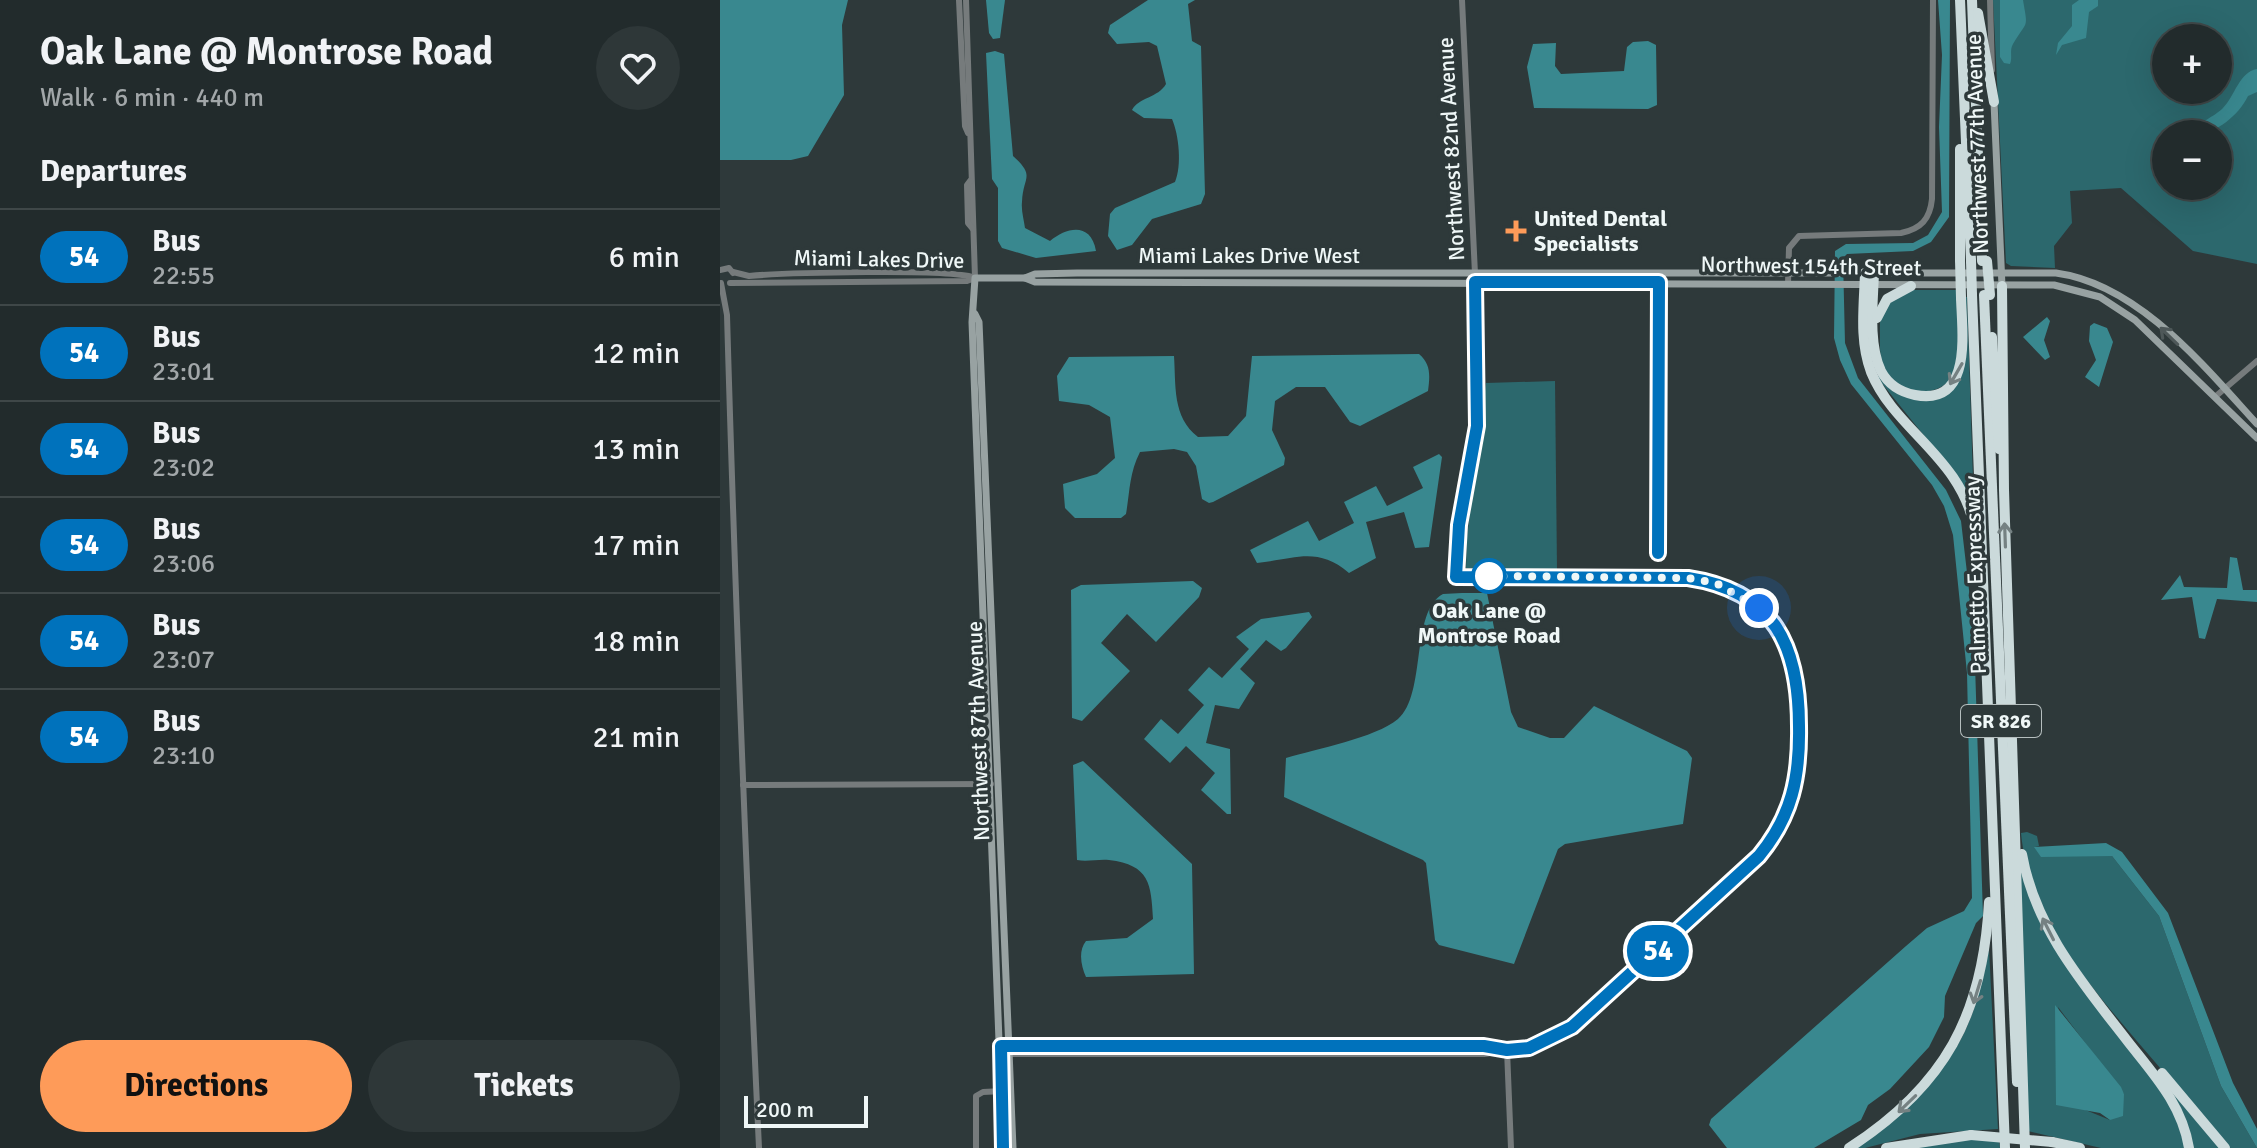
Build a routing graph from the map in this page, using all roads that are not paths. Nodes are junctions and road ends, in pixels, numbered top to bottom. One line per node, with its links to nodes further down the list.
1 (959, 0): 9 (street, Northwest 87th Avenue)
2 (966, 0): 9 (street, Northwest 87th Avenue)
3 (1462, 0): 16 (street, Northwest 82nd Avenue)
4 (1933, 0): 14 (street)
5 (1960, 0): 10 (highway)
6 (1974, 0): 8 (highway); 10 (highway, Palmetto Expressway / SR 826)
7 (1990, 0): 8 (street, Northwest 77th Avenue)
8 (1994, 102): 13 (main road, Northwest 77th Avenue)
9 (968, 133): 15 (street, Northwest 87th Avenue)
10 (1975, 261): 23 (highway, bridge); 23 (highway, Palmetto Expressway / SR 826, bridge)
11 (720, 270): 12 (street, Miami Lakes Drive)
12 (733, 272): 15 (street, Miami Lakes Drive); 18 (street)
13 (2001, 272): 17 (main road, Northwest 154th Street); 22 (main road, Northwest 77th Avenue); 27 (main road, one-way to 13)
14 (1788, 273): 16 (main road, Northwest 154th Street); 17 (main road, Northwest 154th Street); 19 (street)
15 (975, 278): 16 (main road, Miami Lakes Drive West); 18 (street, Miami Lakes Drive); 34 (main road, Northwest 87th Avenue)
16 (1475, 278): 19 (main road, Northwest 154th Street); 40 (street, Northwest 82nd Avenue)
17 (1869, 279): 19 (main road, Northwest 154th Street); 21 (main road, Northwest 154th Street); 25 (highway); 33 (highway)
18 (725, 283): 35 (street)
19 (1788, 284)
20 (2015, 285): 22 (main road); 24 (highway); 28 (main road)
21 (1911, 286): 22 (main road, Northwest 154th Street); 25 (highway)
22 (2002, 286): 24 (highway)
23 (1977, 296): 25 (highway, one-way to 25); 31 (highway, Palmetto Expressway / SR 826); 32 (highway); 51 (highway, Palmetto Expressway / SR 826)
24 (2003, 305): 32 (highway)
25 (1875, 327)
26 (2257, 361): 27 (street)
27 (2224, 388): 28 (street); 29 (main road)
28 (2216, 396): 30 (main road)
29 (2257, 424)
30 (2257, 438)
31 (1977, 460): 33 (highway, Palmetto Expressway / SR 826); 50 (highway)
32 (2004, 490): 36 (highway, one-way to 32)
33 (1981, 556): 37 (highway, Palmetto Expressway / SR 826)
34 (994, 784): 35 (street); 39 (main road, Northwest 87th Avenue); 39 (main road, Northwest 87th Avenue)
35 (743, 785): 43 (street)
36 (2015, 809): 38 (highway, one-way to 36); 51 (highway)
37 (1993, 860): 48 (highway, one-way to 48); 50 (highway, Palmetto Expressway / SR 826)
38 (2091, 993): 53 (highway); 54 (highway)
39 (1005, 1050): 40 (street); 41 (main road, Northwest 87th Avenue); 42 (main road, Northwest 87th Avenue)
40 (1507, 1050): 47 (street)
41 (1003, 1091): 42 (main road); 44 (street); 45 (main road, Northwest 87th Avenue)
42 (1012, 1123): 46 (main road, Northwest 87th Avenue)
43 (759, 1148)
44 (976, 1148)
45 (1003, 1148)
46 (1013, 1148)
47 (1511, 1148)
48 (1849, 1148)
49 (1886, 1148): 52 (highway, bridge)
50 (2008, 1148)
51 (2022, 1148)
52 (2080, 1148)
53 (2189, 1148)
54 (2225, 1148)

